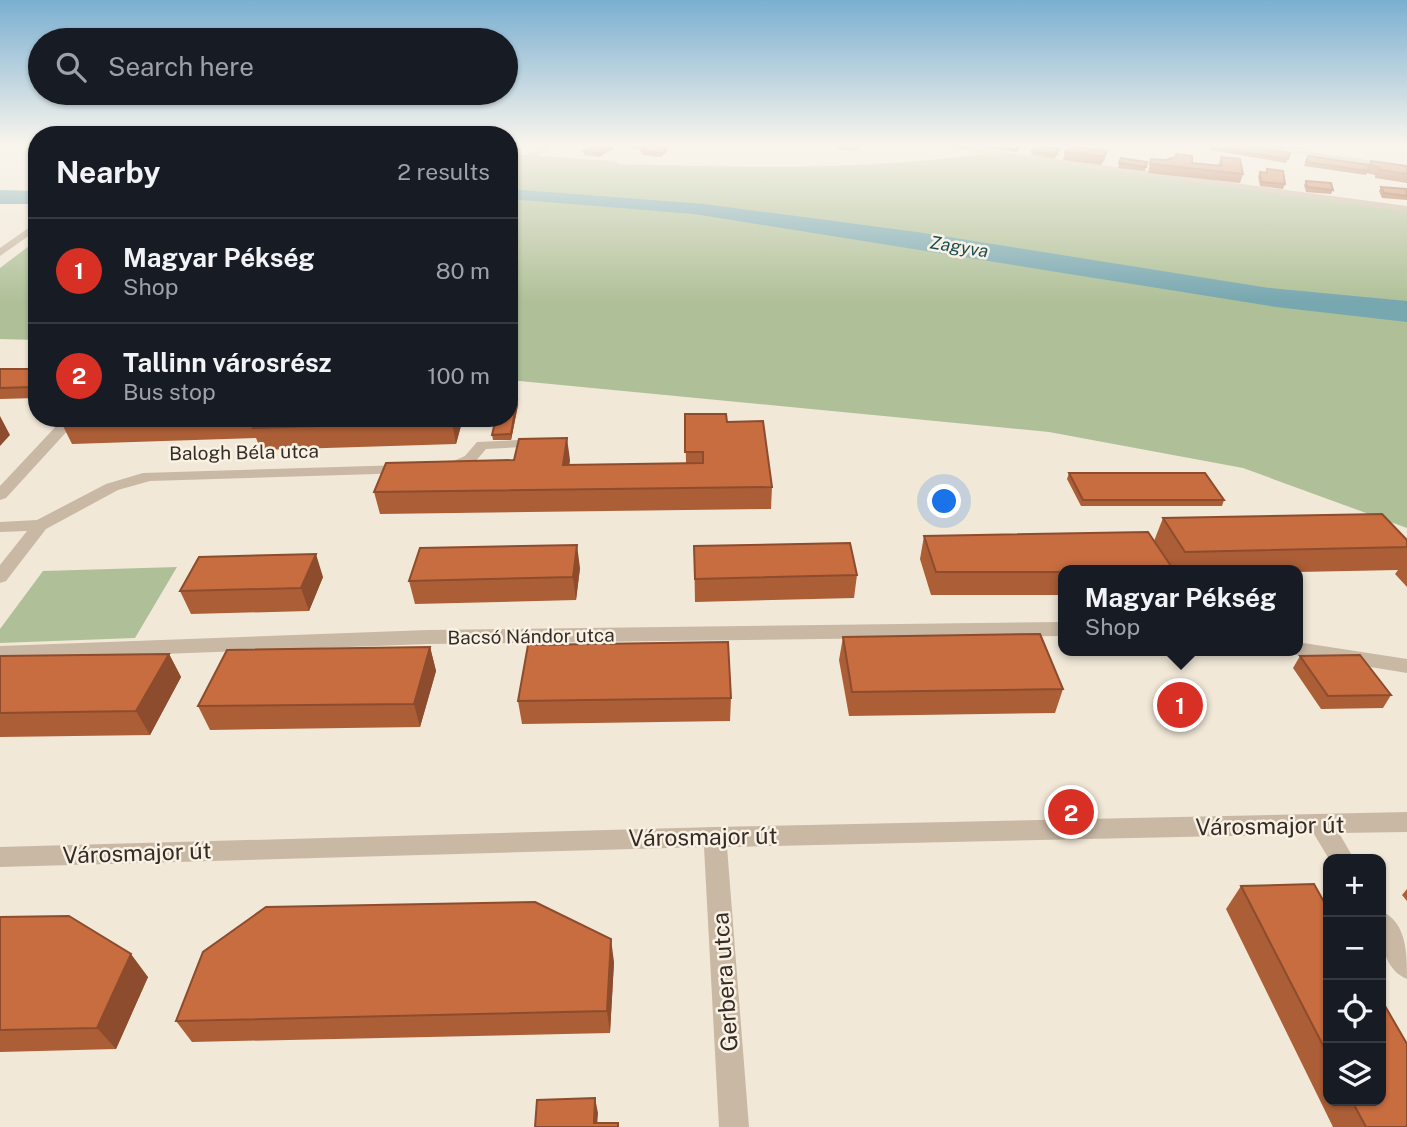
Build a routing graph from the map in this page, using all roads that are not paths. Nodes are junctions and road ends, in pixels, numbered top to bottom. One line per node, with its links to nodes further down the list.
1 (1315, 197): 2 (street)
2 (1407, 209)
3 (28, 232): 4 (street)
4 (0, 253)
5 (63, 427): 7 (street)
6 (518, 444): 8 (street, Balogh Béla utca)
7 (0, 495)
8 (40, 525): 9 (street); 10 (street, Balogh Béla utca)
9 (0, 527)
10 (0, 578)
11 (1058, 629): 13 (street, Bacsó Nándor utca)
12 (1303, 650): 14 (street)
13 (0, 653)
14 (1407, 666)
15 (1407, 822): 16 (street, Városmajor út)
16 (1321, 825): 17 (street, Városmajor út); 18 (street)
17 (715, 836): 19 (street, Városmajor út); 22 (street, Gerbera utca)
18 (1339, 854)
19 (0, 857)
20 (1386, 931): 21 (street)
21 (1407, 966)
22 (734, 1127)

